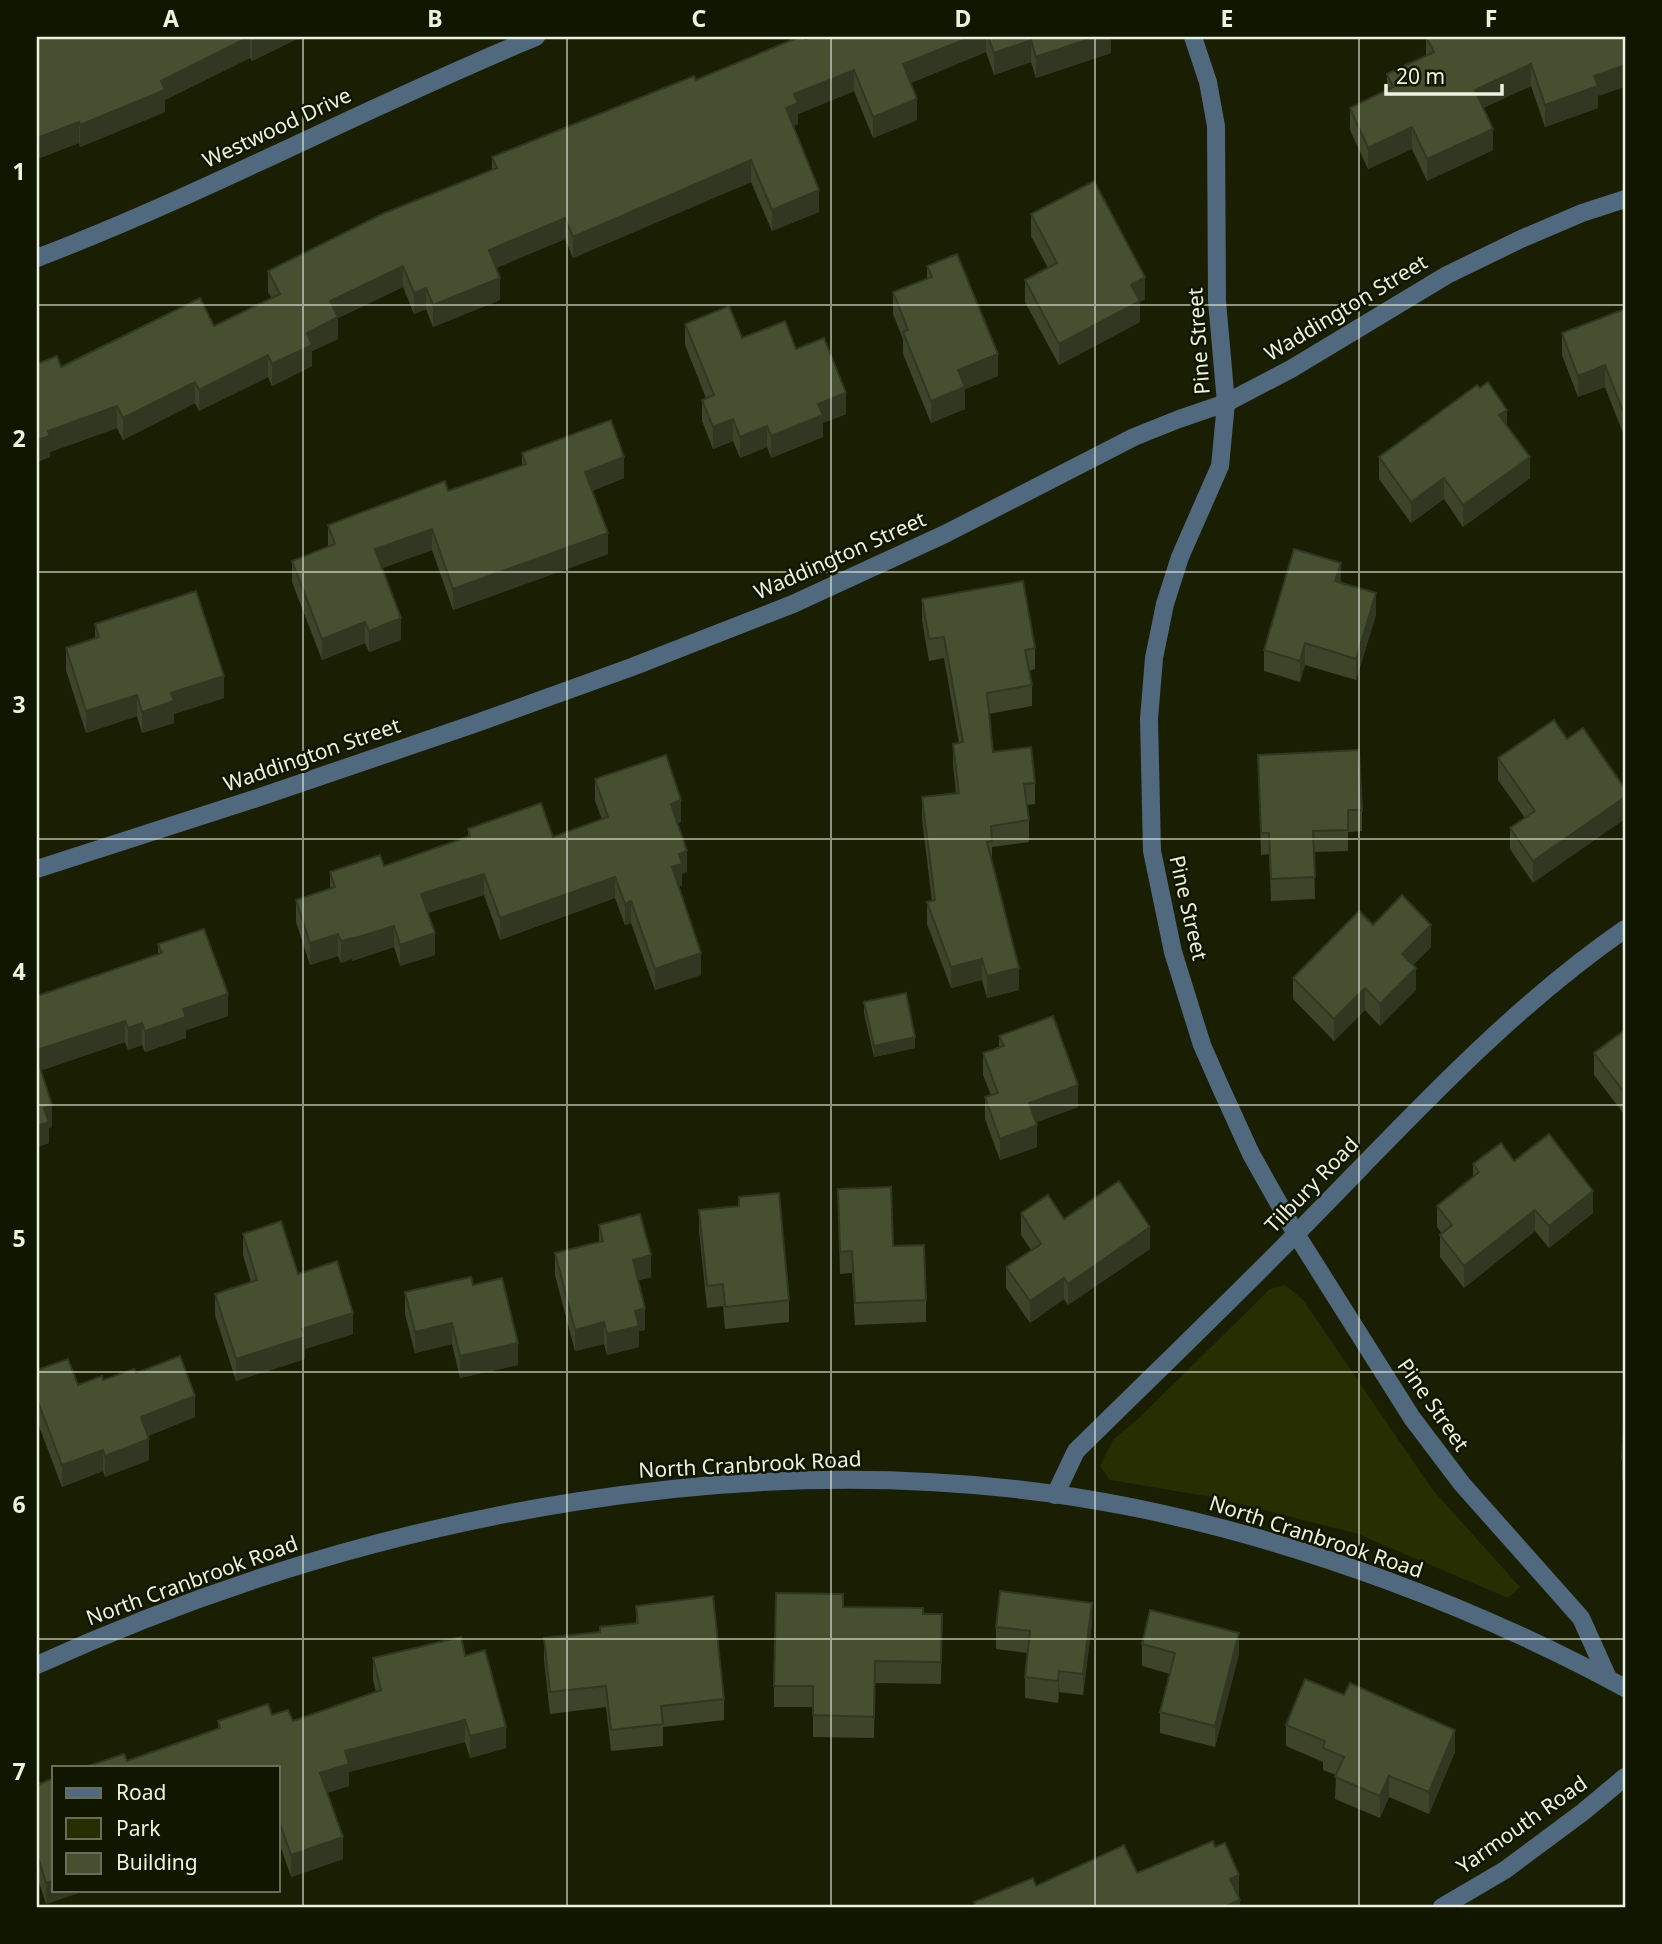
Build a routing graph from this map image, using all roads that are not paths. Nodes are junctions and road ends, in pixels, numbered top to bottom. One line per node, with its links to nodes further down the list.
1 (536, 37): 4 (street, Westwood Drive)
2 (1193, 37): 5 (street, Pine Street)
3 (1625, 198): 5 (street, Waddington Street)
4 (37, 258)
5 (1226, 403): 6 (street, Waddington Street); 8 (street, Pine Street)
6 (37, 869)
7 (1625, 929): 8 (street, Tilbury Road)
8 (1296, 1234): 9 (street, Tilbury Road); 11 (street, Pine Street)
9 (1055, 1495): 10 (street, North Cranbrook Road); 11 (street, North Cranbrook Road)
10 (37, 1665)
11 (1608, 1678): 12 (street, North Cranbrook Road)
12 (1625, 1688)
13 (1625, 1777): 14 (street, Yarmouth Road)
14 (1442, 1907)

